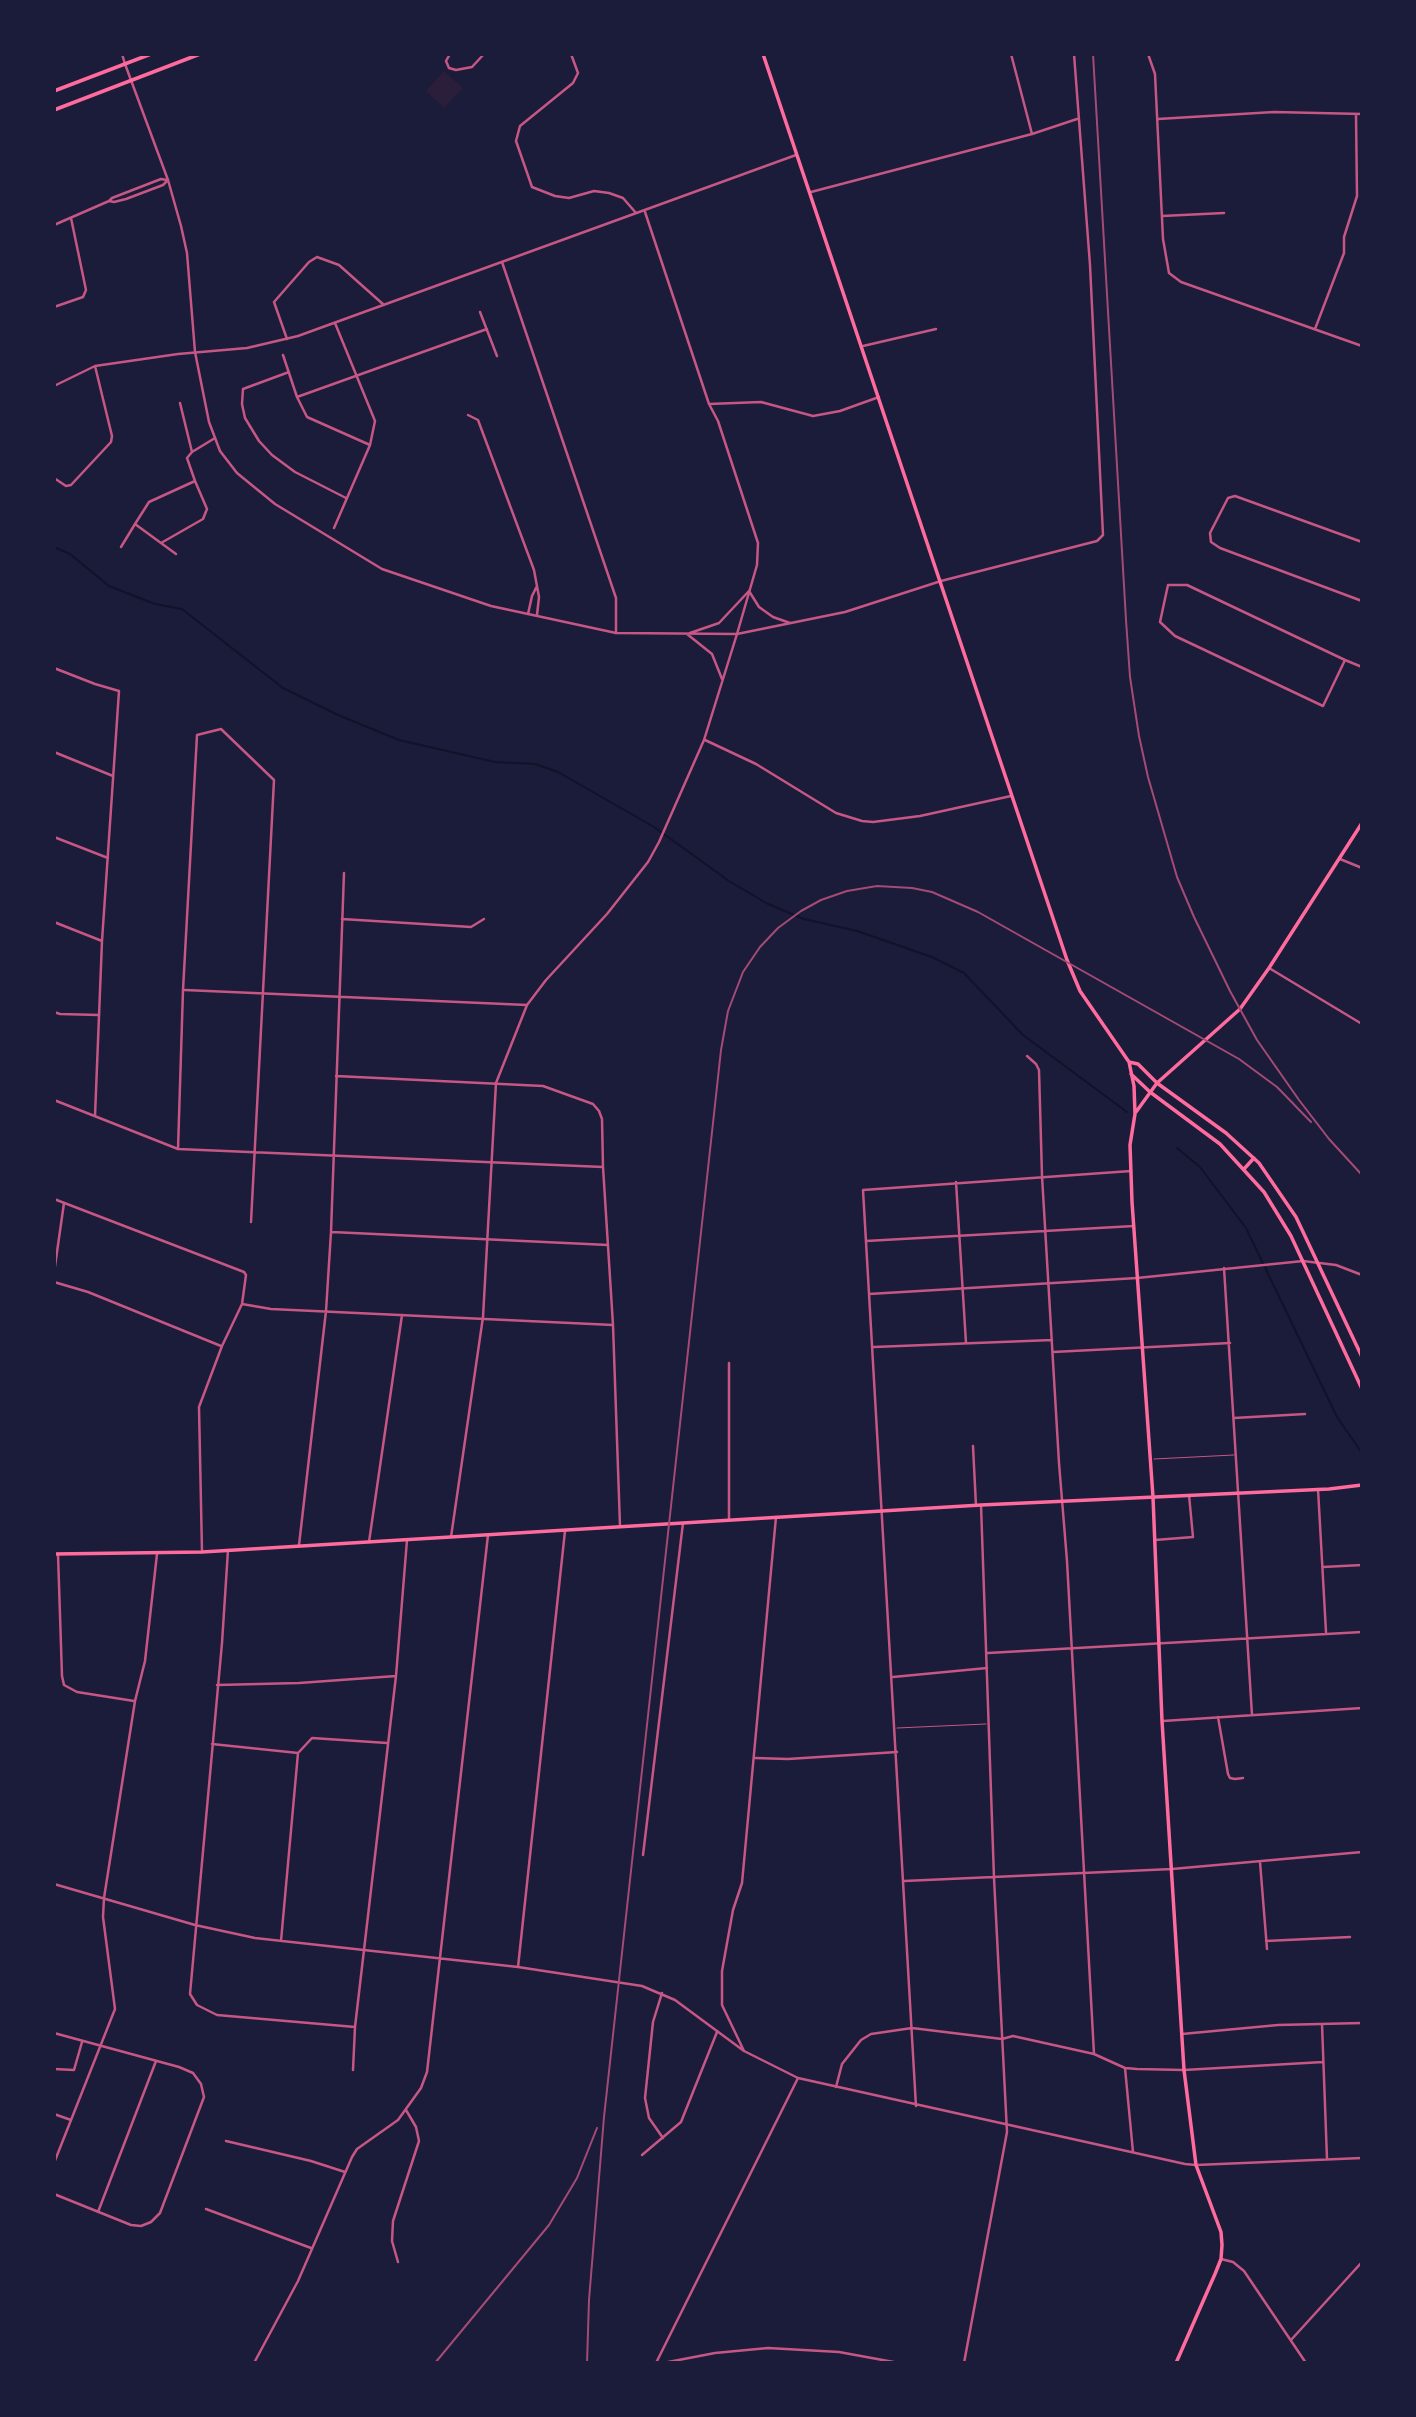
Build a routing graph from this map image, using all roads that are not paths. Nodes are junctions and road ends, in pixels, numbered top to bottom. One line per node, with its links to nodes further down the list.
1 (122, 54): 11 (street)
2 (151, 54): 11 (main road)
3 (200, 54): 12 (main road)
4 (450, 54): 5 (street)
5 (484, 54)
6 (571, 54): 24 (street)
7 (764, 54): 20 (main road)
8 (1011, 54): 19 (street)
9 (1074, 54): 18 (street)
10 (1148, 54): 17 (street)
11 (125, 64): 12 (street); 13 (main road)
12 (132, 80): 14 (main road); 21 (street)
13 (54, 90)
14 (54, 110)
15 (1356, 114): 16 (street); 17 (street); 36 (street)
16 (1362, 114)
17 (1157, 119): 26 (street)
18 (1077, 120): 19 (street); 64 (street)
19 (1032, 134): 22 (street)
20 (798, 154): 22 (main road); 23 (street)
21 (168, 180): 27 (street); 40 (street)
22 (811, 192): 38 (main road)
23 (645, 210): 24 (street); 50 (street)
24 (636, 213): 29 (street)
25 (1224, 213): 26 (street)
26 (1162, 216): 36 (street)
27 (71, 218): 28 (street); 31 (street)
28 (54, 225)
29 (502, 262): 30 (street); 71 (street)
30 (384, 305): 33 (street); 37 (street)
31 (54, 307)
32 (480, 312): 35 (street)
33 (335, 323): 37 (street); 45 (street)
34 (936, 328): 38 (street)
35 (487, 329): 42 (street); 45 (street)
36 (1315, 329): 39 (street)
37 (287, 339): 40 (street)
38 (863, 346): 48 (main road)
39 (1362, 346)
40 (195, 352): 43 (street); 52 (street)
41 (283, 355): 44 (street)
42 (498, 356)
43 (95, 366): 46 (street); 55 (street)
44 (289, 372): 47 (street); 57 (street)
45 (355, 376): 47 (street); 53 (street)
46 (54, 386)
47 (297, 397): 53 (street)
48 (880, 397): 50 (street); 64 (main road)
49 (180, 402): 54 (street)
50 (709, 404): 66 (street)
51 (468, 415): 65 (street)
52 (215, 438): 54 (street); 68 (street)
53 (370, 444): 57 (street)
54 (192, 452): 56 (street)
55 (54, 478)
56 (195, 481): 58 (street); 61 (street)
57 (346, 498): 59 (street)
58 (135, 524): 61 (street); 62 (street)
59 (334, 528)
60 (1362, 542): 67 (street)
61 (160, 543): 63 (street)
62 (121, 547)
63 (176, 554)
64 (941, 581): 70 (street); 81 (main road)
65 (537, 586): 68 (street); 69 (street)
66 (749, 591): 70 (street); 72 (street); 73 (street)
67 (1362, 601)
68 (528, 614): 69 (street)
69 (537, 616): 71 (street)
70 (792, 623): 73 (street)
71 (616, 633): 72 (street)
72 (687, 634): 73 (street); 77 (street)
73 (737, 634): 77 (street)
74 (1345, 660): 74 (street); 75 (street)
75 (1362, 667)
76 (54, 668): 80 (street)
77 (723, 680): 78 (street)
78 (704, 740): 81 (street); 96 (street)
79 (54, 752): 80 (street)
80 (113, 776): 84 (street)
81 (1011, 796): 101 (main road)
82 (1362, 823): 85 (main road)
83 (54, 837): 84 (street)
84 (108, 858): 91 (street)
85 (1340, 859): 86 (street); 92 (main road)
86 (1362, 868)
87 (344, 873): 88 (street)
88 (342, 919): 89 (street); 95 (street)
89 (484, 919)
90 (54, 922): 91 (street)
91 (102, 941): 98 (street)
92 (1269, 968): 99 (street); 105 (main road)
93 (183, 990): 94 (street); 94 (street); 110 (street)
94 (263, 993): 95 (street); 111 (street)
95 (339, 998): 96 (street); 103 (street)
96 (527, 1005): 104 (street)
97 (54, 1012): 98 (street)
98 (100, 1014): 109 (street)
99 (1362, 1024)
100 (1027, 1056): 118 (street)
101 (1129, 1062): 102 (main road); 105 (main road)
102 (1129, 1073): 106 (main road); 108 (main road)
103 (336, 1076): 104 (street); 112 (street)
104 (496, 1083): 114 (street); 115 (street)
105 (1157, 1083): 106 (main road); 113 (main road)
106 (1150, 1092): 108 (main road); 116 (main road)
107 (54, 1100): 109 (street)
108 (1135, 1114): 117 (main road)
109 (95, 1116): 110 (street)
110 (178, 1149): 111 (street)
111 (253, 1150): 112 (street); 122 (street)
112 (333, 1156): 114 (street); 125 (street)
113 (1254, 1158): 116 (main road); 131 (main road)
114 (491, 1162): 115 (street); 127 (street)
115 (603, 1167): 129 (street)
116 (1244, 1169): 130 (main road)
117 (1131, 1171): 118 (street); 123 (main road)
118 (1042, 1176): 119 (street); 124 (street)
119 (956, 1182): 126 (street); 128 (street)
120 (54, 1199): 121 (street)
121 (64, 1203): 133 (street); 140 (street)
122 (251, 1222)
123 (1134, 1226): 124 (street); 135 (main road)
124 (1046, 1230): 126 (street); 137 (street)
125 (331, 1233): 127 (street); 141 (street)
126 (959, 1237): 128 (street); 138 (street)
127 (487, 1239): 129 (street); 143 (street)
128 (866, 1241): 139 (street)
129 (608, 1245): 144 (street)
130 (1303, 1261): 131 (street); 132 (street); 154 (main road)
131 (1317, 1262): 134 (street); 152 (main road)
132 (1224, 1268): 135 (street); 147 (street)
133 (54, 1273)
134 (1362, 1275)
135 (1137, 1278): 137 (street); 150 (main road)
136 (54, 1282): 148 (street)
137 (1049, 1283): 138 (street); 145 (street)
138 (961, 1290): 139 (street); 146 (street)
139 (869, 1294): 149 (street)
140 (242, 1304): 141 (street); 148 (street)
141 (326, 1311): 142 (street); 178 (street)
142 (402, 1315): 143 (street); 177 (street)
143 (483, 1317): 144 (street); 174 (street)
144 (613, 1325): 171 (street)
145 (1052, 1340): 146 (street); 151 (street)
146 (966, 1343): 149 (street)
147 (1230, 1343): 150 (street); 156 (street)
148 (222, 1346): 180 (street)
149 (874, 1346): 167 (street)
150 (1142, 1347): 151 (street); 159 (main road)
151 (1053, 1352): 165 (street)
152 (1362, 1357)
153 (729, 1363): 169 (street)
154 (1362, 1390)
155 (1305, 1414): 156 (street)
156 (1234, 1418): 158 (street)
157 (973, 1446): 166 (street)
158 (1236, 1455): 159 (lane); 162 (street)
159 (1150, 1460): 164 (main road)
160 (1362, 1485): 161 (main road)
161 (1318, 1489): 162 (main road); 184 (street)
162 (1238, 1492): 163 (main road); 187 (street)
163 (1189, 1495): 164 (main road); 176 (street)
164 (1153, 1497): 165 (main road); 176 (main road)
165 (1064, 1501): 166 (main road); 189 (street)
166 (979, 1506): 167 (main road); 190 (street)
167 (884, 1512): 168 (main road); 193 (street)
168 (776, 1517): 169 (main road); 206 (street)
169 (729, 1520): 170 (main road)
170 (683, 1523): 171 (main road); 209 (street)
171 (620, 1526): 172 (main road)
172 (565, 1530): 173 (main road); 224 (street)
173 (488, 1535): 174 (main road); 223 (street)
174 (451, 1537): 175 (main road)
175 (407, 1540): 177 (main road); 192 (street)
176 (1155, 1540): 188 (main road)
177 (369, 1542): 178 (main road)
178 (299, 1545): 179 (main road)
179 (228, 1550): 180 (main road); 194 (street)
180 (202, 1552): 182 (main road)
181 (56, 1554): 182 (main road); 195 (street)
182 (157, 1554): 195 (street)
183 (1362, 1565): 184 (street)
184 (1322, 1567): 186 (street)
185 (1362, 1632): 186 (street)
186 (1326, 1633): 187 (street)
187 (1246, 1637): 188 (street); 197 (street)
188 (1158, 1645): 189 (street); 199 (main road)
189 (1072, 1649): 190 (street); 212 (street)
190 (986, 1654): 191 (street)
191 (987, 1668): 193 (street); 200 (street)
192 (396, 1676): 194 (street); 202 (street)
193 (893, 1677): 201 (street)
194 (217, 1685): 203 (street)
195 (135, 1701): 216 (street)
196 (1362, 1708): 197 (street)
197 (1252, 1715): 198 (street)
198 (1218, 1717): 199 (street); 207 (street)
199 (1162, 1721): 211 (main road)
200 (989, 1724): 201 (lane); 213 (street)
201 (895, 1728): 204 (street)
202 (387, 1743): 205 (street); 222 (street)
203 (212, 1744): 205 (street); 217 (street)
204 (897, 1752): 206 (street); 214 (street)
205 (298, 1753): 219 (street)
206 (755, 1758): 236 (street)
207 (1242, 1778)
208 (1362, 1852): 210 (street)
209 (643, 1856)
210 (1261, 1862): 211 (street); 220 (street)
211 (1172, 1869): 212 (street); 232 (main road)
212 (1086, 1873): 213 (street); 237 (street)
213 (994, 1878): 214 (street); 233 (street)
214 (904, 1881): 229 (street)
215 (54, 1884): 216 (street)
216 (103, 1898): 217 (street); 235 (street)
217 (195, 1925): 219 (street); 228 (street)
218 (1350, 1937): 220 (street)
219 (281, 1941): 222 (street)
220 (1266, 1941): 221 (street)
221 (1267, 1949)
222 (365, 1950): 223 (street); 228 (street)
223 (441, 1958): 224 (street); 247 (street)
224 (518, 1966): 225 (street)
225 (662, 1993): 230 (street); 251 (street)
226 (1362, 2023): 227 (street)
227 (1322, 2024): 232 (street); 239 (street)
228 (355, 2027): 242 (street)
229 (912, 2028): 233 (street); 245 (street); 246 (street)
230 (717, 2032): 236 (street); 251 (street)
231 (54, 2033): 234 (street)
232 (1182, 2034): 243 (main road)
233 (1002, 2039): 237 (street); 250 (street)
234 (82, 2041): 235 (street); 241 (street)
235 (100, 2046): 238 (street); 249 (street)
236 (744, 2051): 244 (street)
237 (1094, 2054): 240 (street)
238 (156, 2061): 262 (street); 262 (street)
239 (1323, 2062): 243 (street); 256 (street)
240 (1125, 2068): 243 (street); 253 (street)
241 (54, 2069)
242 (353, 2070)
243 (1184, 2070): 258 (main road)
244 (798, 2078): 245 (street); 269 (street)
245 (835, 2088): 246 (street)
246 (916, 2106): 250 (street)
247 (406, 2110): 259 (street); 265 (street)
248 (54, 2114): 249 (street)
249 (71, 2120): 257 (street)
250 (1006, 2124): 253 (street); 272 (street)
251 (663, 2138): 254 (street)
252 (226, 2141): 259 (street)
253 (1133, 2152): 258 (street)
254 (642, 2155)
255 (1362, 2158): 256 (street)
256 (1327, 2159): 258 (street)
257 (54, 2163)
258 (1196, 2165): 264 (main road)
259 (345, 2172): 263 (street)
260 (54, 2194): 262 (street)
261 (206, 2209): 263 (street)
262 (98, 2212)
263 (312, 2249): 268 (street)
264 (1221, 2259): 267 (street); 273 (main road)
265 (398, 2262)
266 (1362, 2262): 267 (street)
267 (1291, 2340): 274 (street)
268 (254, 2363)
269 (656, 2363)
270 (663, 2363): 271 (street)
271 (899, 2363)
272 (964, 2363)
273 (1176, 2363)
274 (1306, 2363)

